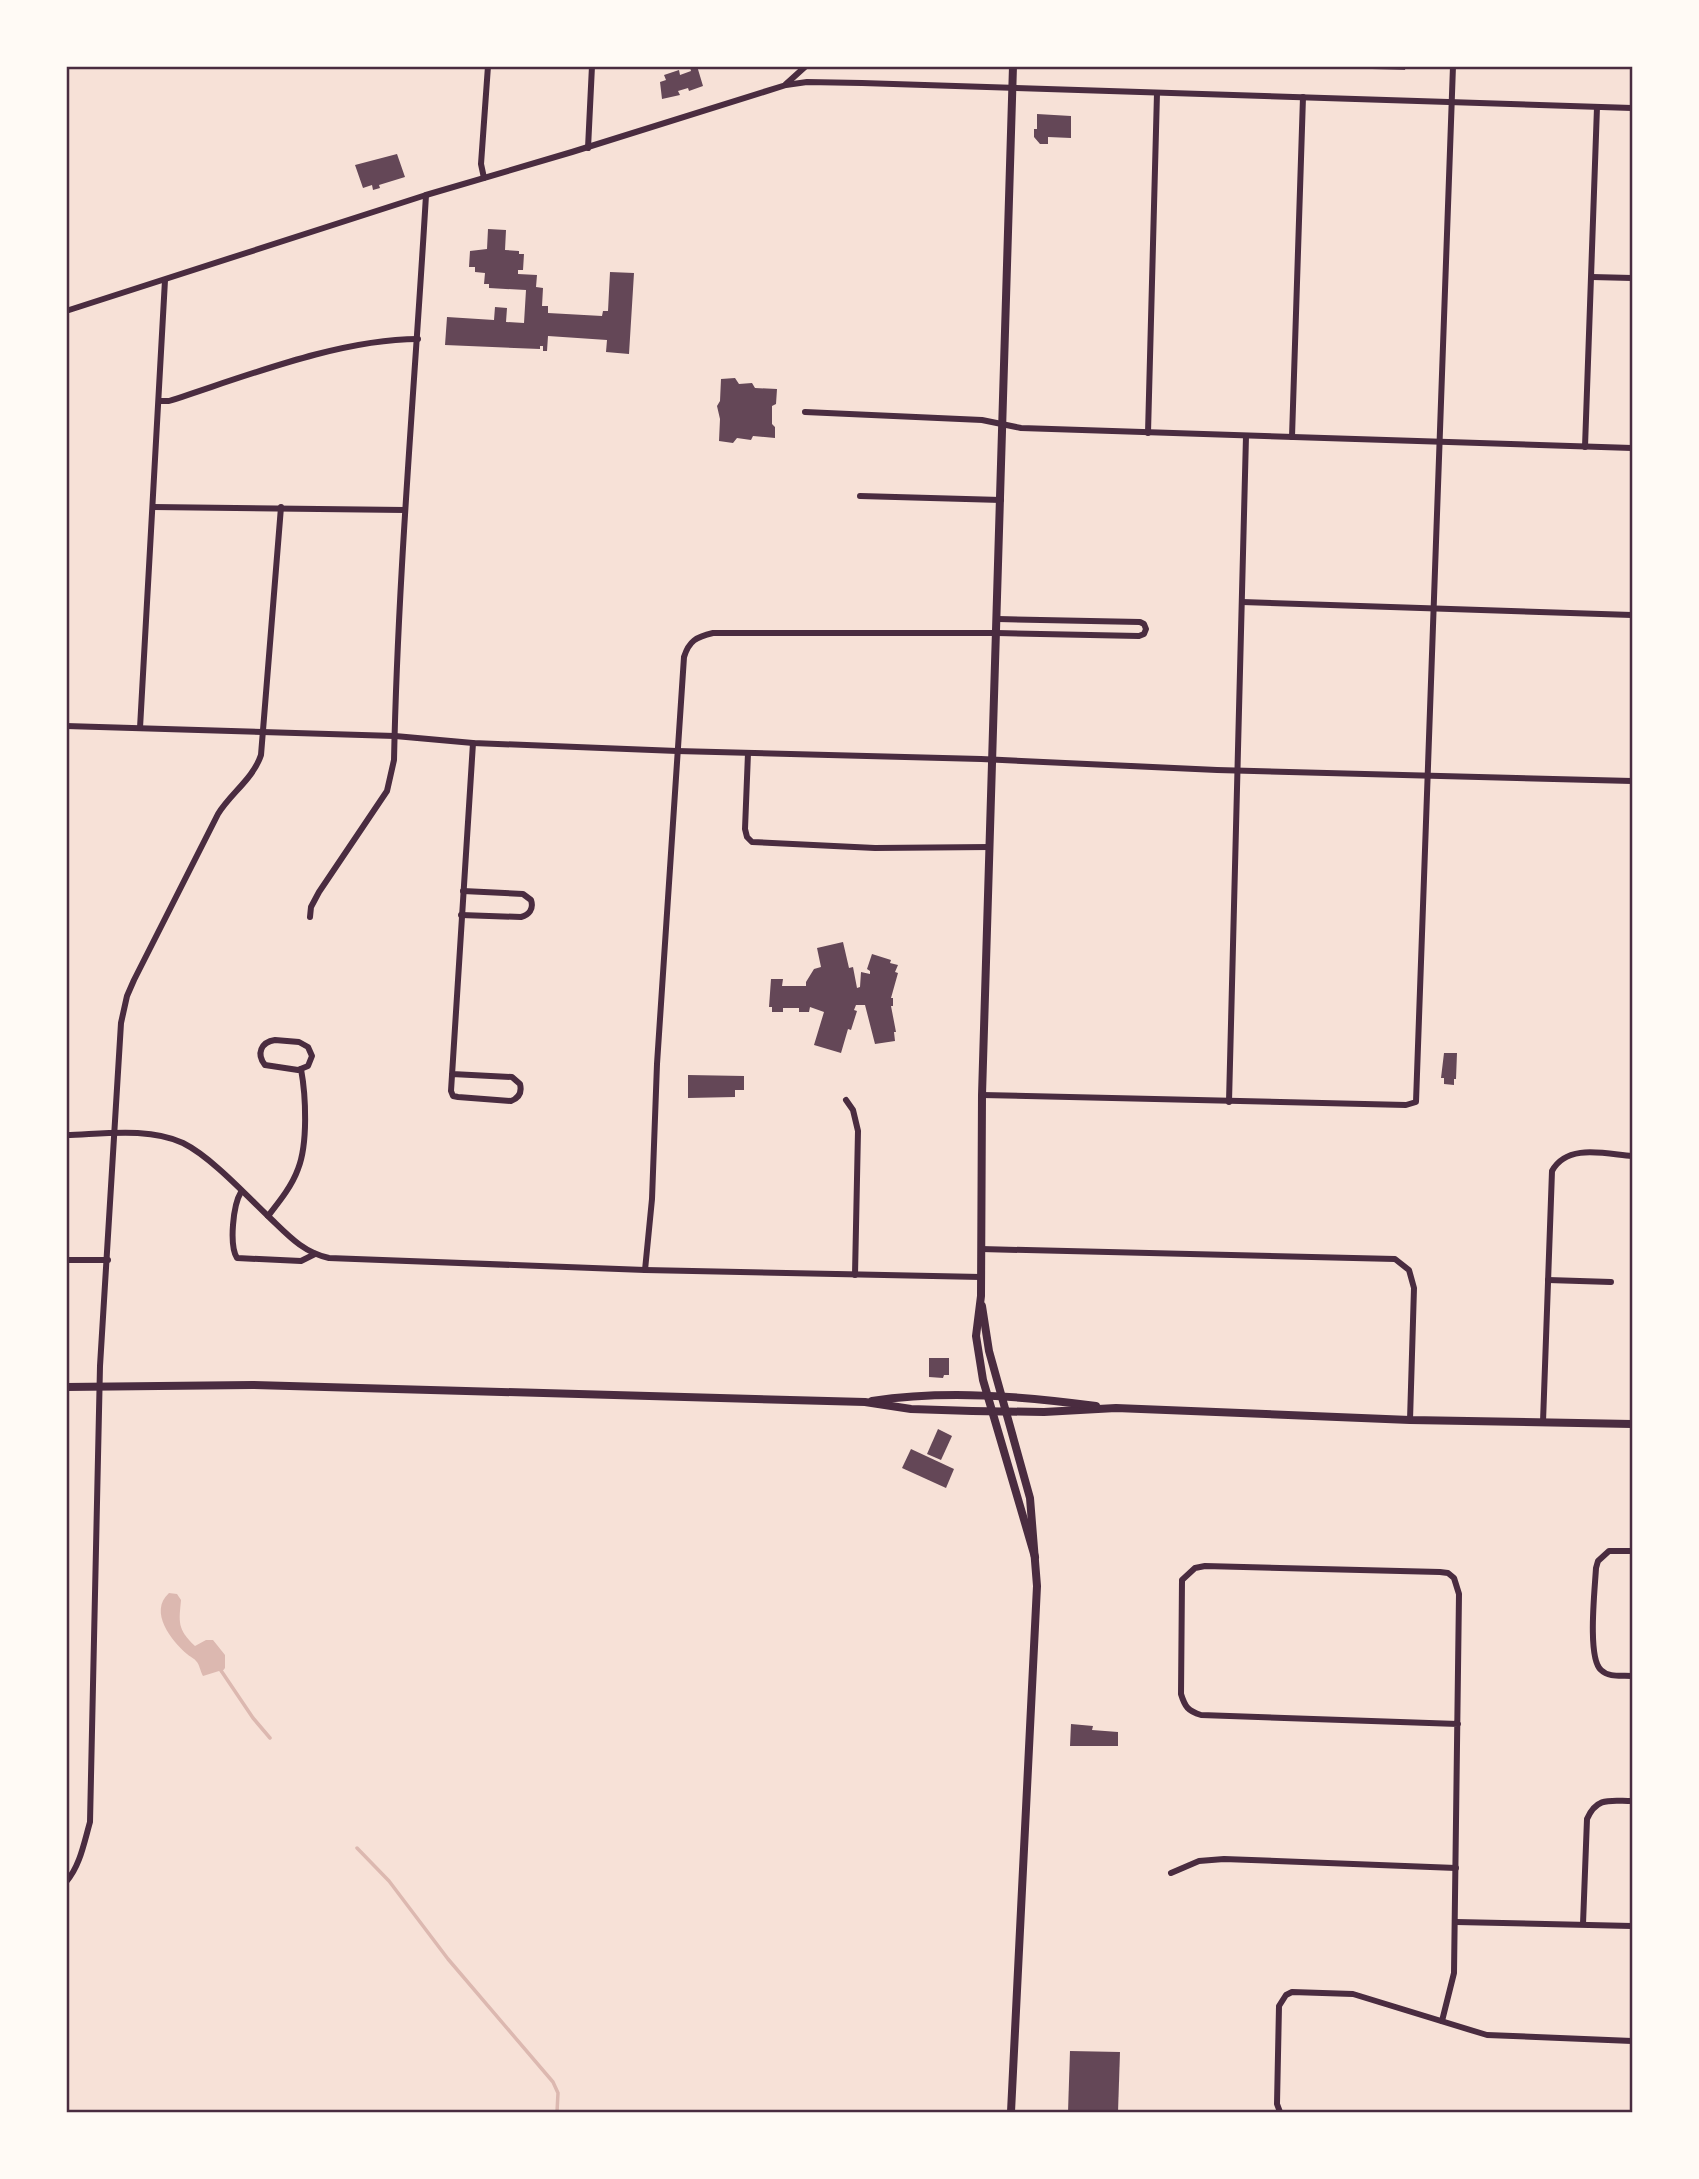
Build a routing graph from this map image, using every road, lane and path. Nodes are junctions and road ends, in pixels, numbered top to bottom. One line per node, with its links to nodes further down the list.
1 (488, 66): 14 (street)
2 (592, 66): 13 (street)
3 (806, 66): 6 (street)
4 (1013, 66): 7 (street)
5 (1453, 66): 10 (street)
6 (786, 85): 7 (street); 13 (street)
7 (1013, 88): 8 (street); 23 (street)
8 (1157, 93): 9 (street); 24 (street)
9 (1303, 97): 10 (street); 26 (street)
10 (1451, 102): 11 (street); 27 (street)
11 (1597, 107): 12 (street); 16 (street)
12 (1633, 108)
13 (588, 148): 14 (street)
14 (484, 178): 15 (street)
15 (426, 195): 18 (street); 20 (street)
16 (1592, 277): 17 (street); 28 (street)
17 (1633, 278)
18 (165, 280): 19 (street); 21 (street)
19 (66, 311)
20 (418, 340): 21 (street); 34 (street)
21 (159, 401): 32 (street)
22 (806, 412): 23 (street)
23 (1003, 424): 24 (street); 31 (street)
24 (1148, 433): 25 (street)
25 (1246, 436): 26 (street); 35 (street)
26 (1292, 437): 27 (street)
27 (1440, 442): 28 (street); 36 (street)
28 (1585, 447): 29 (street)
29 (1633, 449)
30 (860, 496): 31 (street)
31 (1001, 500): 38 (street)
32 (153, 507): 33 (street); 41 (street)
33 (281, 508): 34 (street); 42 (street)
34 (405, 510): 43 (street)
35 (1242, 603): 36 (street); 48 (street)
36 (1434, 608): 37 (street); 49 (street)
37 (1633, 615)
38 (998, 619): 39 (street); 39 (street)
39 (997, 633): 45 (street); 47 (street)
40 (66, 726): 41 (street)
41 (140, 729): 42 (street)
42 (264, 732): 43 (street); 60 (street)
43 (395, 736): 44 (street); 54 (street)
44 (473, 743): 45 (street); 52 (street)
45 (677, 751): 46 (street); 69 (street)
46 (748, 753): 47 (street); 51 (street)
47 (993, 760): 48 (street); 51 (street)
48 (1237, 770): 49 (street); 59 (street)
49 (1427, 775): 50 (street); 59 (street)
50 (1633, 781)
51 (990, 847): 57 (street)
52 (463, 891): 53 (street); 53 (street)
53 (461, 915): 56 (street)
54 (310, 917)
55 (301, 1069): 55 (street); 64 (street)
56 (452, 1074): 56 (street)
57 (982, 1094): 59 (street); 65 (street)
58 (845, 1100): 70 (street)
59 (1229, 1102)
60 (115, 1134): 61 (street); 63 (street); 67 (street)
61 (66, 1135)
62 (1633, 1156): 72 (street)
63 (241, 1192): 64 (street); 66 (street)
64 (268, 1216): 66 (street)
65 (981, 1249): 71 (street); 83 (street)
66 (315, 1254): 69 (street)
67 (108, 1260): 68 (street); 75 (street)
68 (66, 1261)
69 (645, 1270): 70 (street)
70 (855, 1275): 71 (street)
71 (981, 1277): 74 (street)
72 (1548, 1280): 73 (street); 84 (street)
73 (1611, 1282)
74 (981, 1296): 77 (street); 78 (street)
75 (100, 1386): 76 (street); 79 (street); 93 (street)
76 (66, 1387)
77 (988, 1396): 78 (street); 79 (street); 81 (street)
78 (1003, 1397): 80 (street); 82 (street)
79 (864, 1402): 81 (street)
80 (1116, 1408): 82 (street); 83 (street)
81 (992, 1412): 82 (street); 87 (street)
82 (1007, 1412): 87 (street)
83 (1410, 1420): 84 (street)
84 (1543, 1422): 85 (street)
85 (1633, 1424)
86 (1633, 1551): 88 (street)
87 (1035, 1557): 99 (street)
88 (1633, 1676)
89 (1458, 1724): 89 (street); 91 (street)
90 (1633, 1801): 95 (street)
91 (1457, 1868): 92 (street); 94 (street)
92 (1171, 1873)
93 (66, 1882)
94 (1456, 1922): 95 (street); 97 (street)
95 (1583, 1924): 96 (street)
96 (1633, 1926)
97 (1442, 2021): 98 (street); 100 (street)
98 (1633, 2041)
99 (1011, 2112)
100 (1280, 2112)

